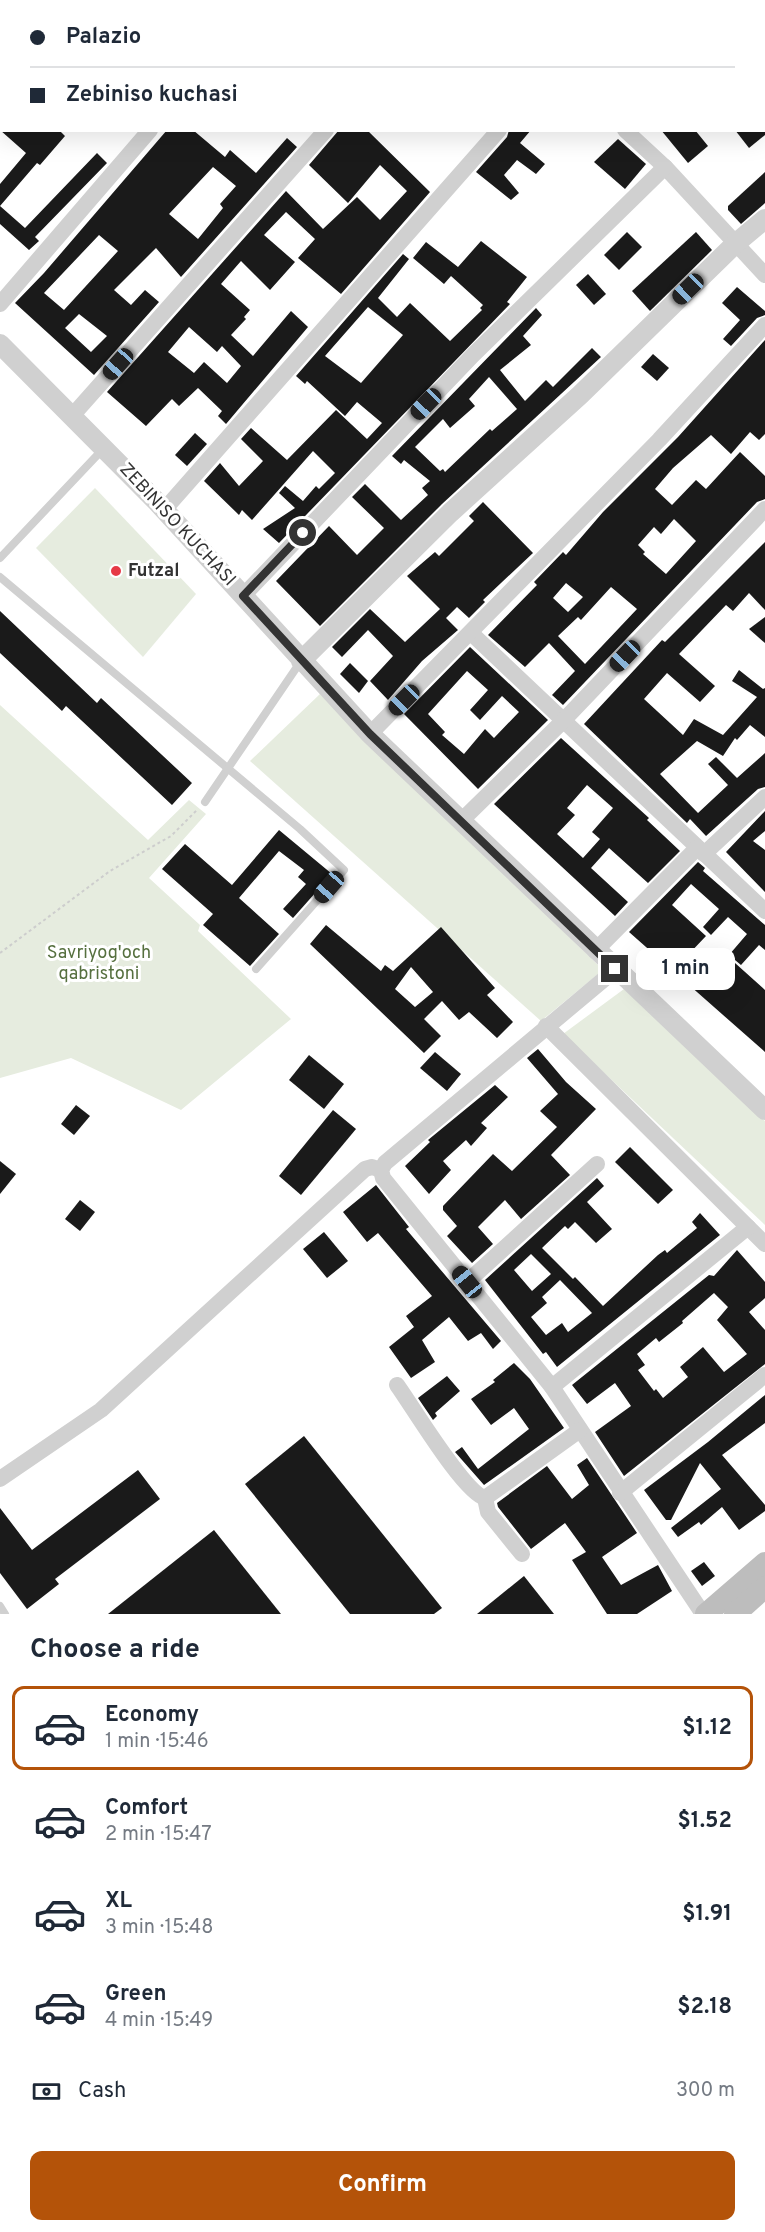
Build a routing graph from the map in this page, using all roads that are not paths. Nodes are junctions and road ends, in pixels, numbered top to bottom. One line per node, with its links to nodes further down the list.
1 (324, 132): 12 (street)
2 (497, 132): 15 (street)
3 (627, 132): 5 (street)
4 (142, 133): 9 (street)
5 (665, 167): 7 (street); 18 (street)
6 (765, 219): 7 (street)
7 (735, 244): 8 (street); 20 (street)
8 (765, 275)
9 (0, 304)
10 (765, 325): 19 (street)
11 (0, 344): 12 (street, ZEBINISO KUCHASI)
12 (72, 416): 13 (street, ZEBINISO KUCHASI)
13 (104, 448): 15 (street, ZEBINISO KUCHASI); 16 (lane)
14 (765, 509): 21 (street)
15 (164, 510): 18 (street, ZEBINISO KUCHASI)
16 (0, 558)
17 (0, 577): 23 (lane)
18 (243, 596): 20 (street, ZEBINISO KUCHASI)
19 (471, 633): 21 (street); 22 (street)
20 (301, 660): 22 (street, ZEBINISO KUCHASI); 23 (lane)
21 (563, 721): 26 (street); 27 (street)
22 (370, 734): 26 (street, ZEBINISO KUCHASI)
23 (229, 769): 25 (lane); 30 (lane)
24 (765, 797): 27 (street)
25 (205, 802)
26 (460, 822): 29 (street, ZEBINISO KUCHASI)
27 (700, 851): 28 (street); 29 (street)
28 (765, 911)
29 (595, 951): 31 (street, ZEBINISO KUCHASI)
30 (256, 969)
31 (615, 969): 32 (street); 33 (street, ZEBINISO KUCHASI)
32 (546, 1026): 35 (street); 36 (street)
33 (765, 1110)
34 (597, 1164): 38 (street)
35 (381, 1170): 38 (street); 43 (street)
36 (748, 1227): 37 (street); 41 (street)
37 (765, 1244)
38 (467, 1282): 41 (street)
39 (765, 1375): 44 (street)
40 (398, 1385): 45 (street)
41 (552, 1387): 42 (street)
42 (580, 1430): 44 (street); 45 (street)
43 (0, 1479)
44 (621, 1493): 51 (street)
45 (484, 1498): 46 (street)
46 (522, 1554)
47 (765, 1563): 51 (main road)
48 (765, 1587): 52 (main road)
49 (0, 1606): 50 (lane)
50 (5, 1614)
51 (704, 1614)
52 (735, 1614)

